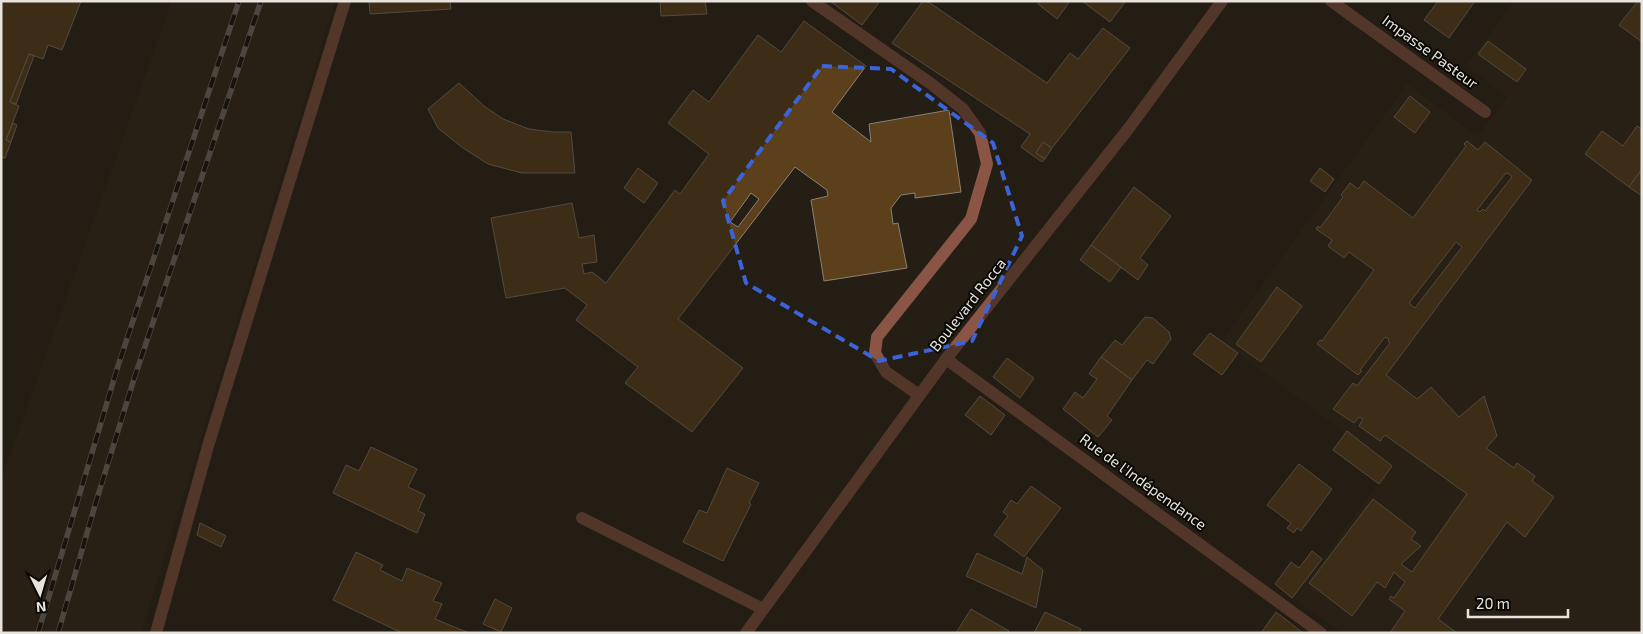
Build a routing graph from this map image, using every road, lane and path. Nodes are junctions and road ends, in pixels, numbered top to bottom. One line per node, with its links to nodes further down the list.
1 (345, 1): 10 (street)
2 (812, 1): 7 (street)
3 (1222, 1): 6 (street, Boulevard Rocca)
4 (1331, 1): 5 (street, Impasse Pasteur)
5 (1485, 112)
6 (946, 359): 7 (street, Boulevard Rocca); 12 (street, Rue de l'Indépendance)
7 (919, 395): 9 (street, Boulevard Rocca)
8 (582, 518): 9 (street)
9 (763, 609): 11 (street, Boulevard Rocca)
10 (156, 633)
11 (746, 633)
12 (1321, 633)

